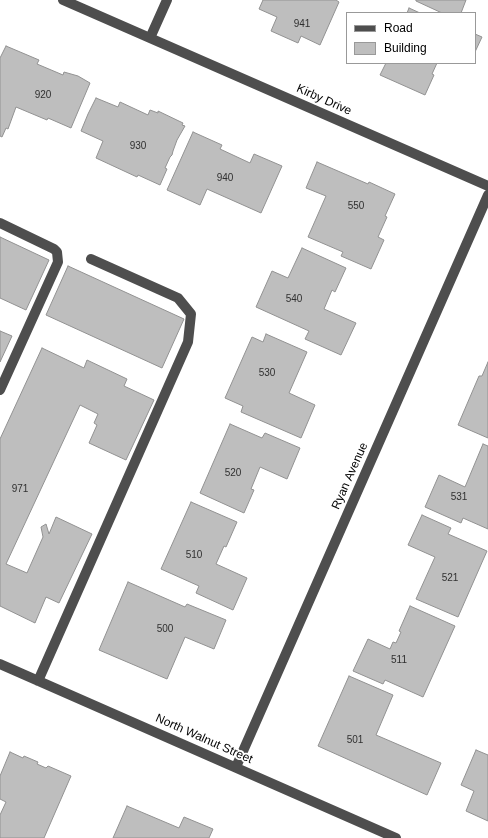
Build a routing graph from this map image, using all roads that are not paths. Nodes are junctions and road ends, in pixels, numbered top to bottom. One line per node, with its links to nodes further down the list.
1 (63, 0): 3 (street, Kirby Drive)
2 (167, 0): 3 (street)
3 (150, 38): 4 (street, Kirby Drive)
4 (488, 186)
5 (488, 195): 11 (street, Ryan Avenue)
6 (0, 223): 8 (street)
7 (91, 259): 10 (street)
8 (0, 390)
9 (0, 664): 10 (street, North Walnut Street)
10 (38, 681): 11 (street, North Walnut Street)
11 (236, 767): 12 (street, North Walnut Street)
12 (396, 838)

